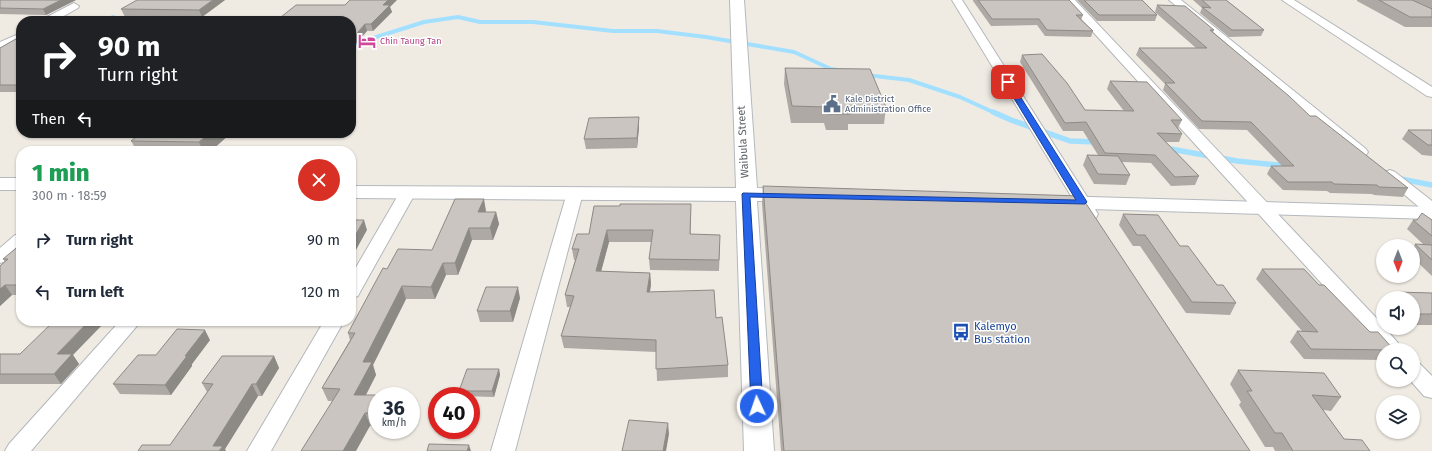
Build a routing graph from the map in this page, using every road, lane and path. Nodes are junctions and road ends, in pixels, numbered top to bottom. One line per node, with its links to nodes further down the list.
1 (737, 0): 16 (street, Waibula Street)
2 (957, 0): 19 (street)
3 (1069, 0): 20 (street)
4 (1174, 0): 21 (street)
5 (1287, 0): 10 (street)
6 (74, 6): 7 (street)
7 (56, 16)
8 (16, 39): 9 (street)
9 (0, 47)
10 (1432, 94)
11 (0, 184): 12 (street)
12 (16, 184)
13 (356, 192): 14 (street)
14 (408, 192): 15 (street); 26 (street)
15 (575, 193): 16 (street); 34 (street)
16 (746, 194): 17 (street); 35 (street, Waibula Street)
17 (808, 196)
18 (1036, 201): 19 (street)
19 (1082, 202): 20 (street); 23 (street)
20 (1260, 208): 22 (street); 29 (street)
21 (1432, 209)
22 (1432, 213)
23 (1100, 229)
24 (16, 243): 25 (street)
25 (0, 257)
26 (356, 283)
27 (127, 326): 32 (street)
28 (331, 326): 33 (street)
29 (1387, 343)
30 (1420, 377): 31 (street)
31 (1432, 390)
32 (17, 451)
33 (259, 451)
34 (503, 451)
35 (759, 451)

